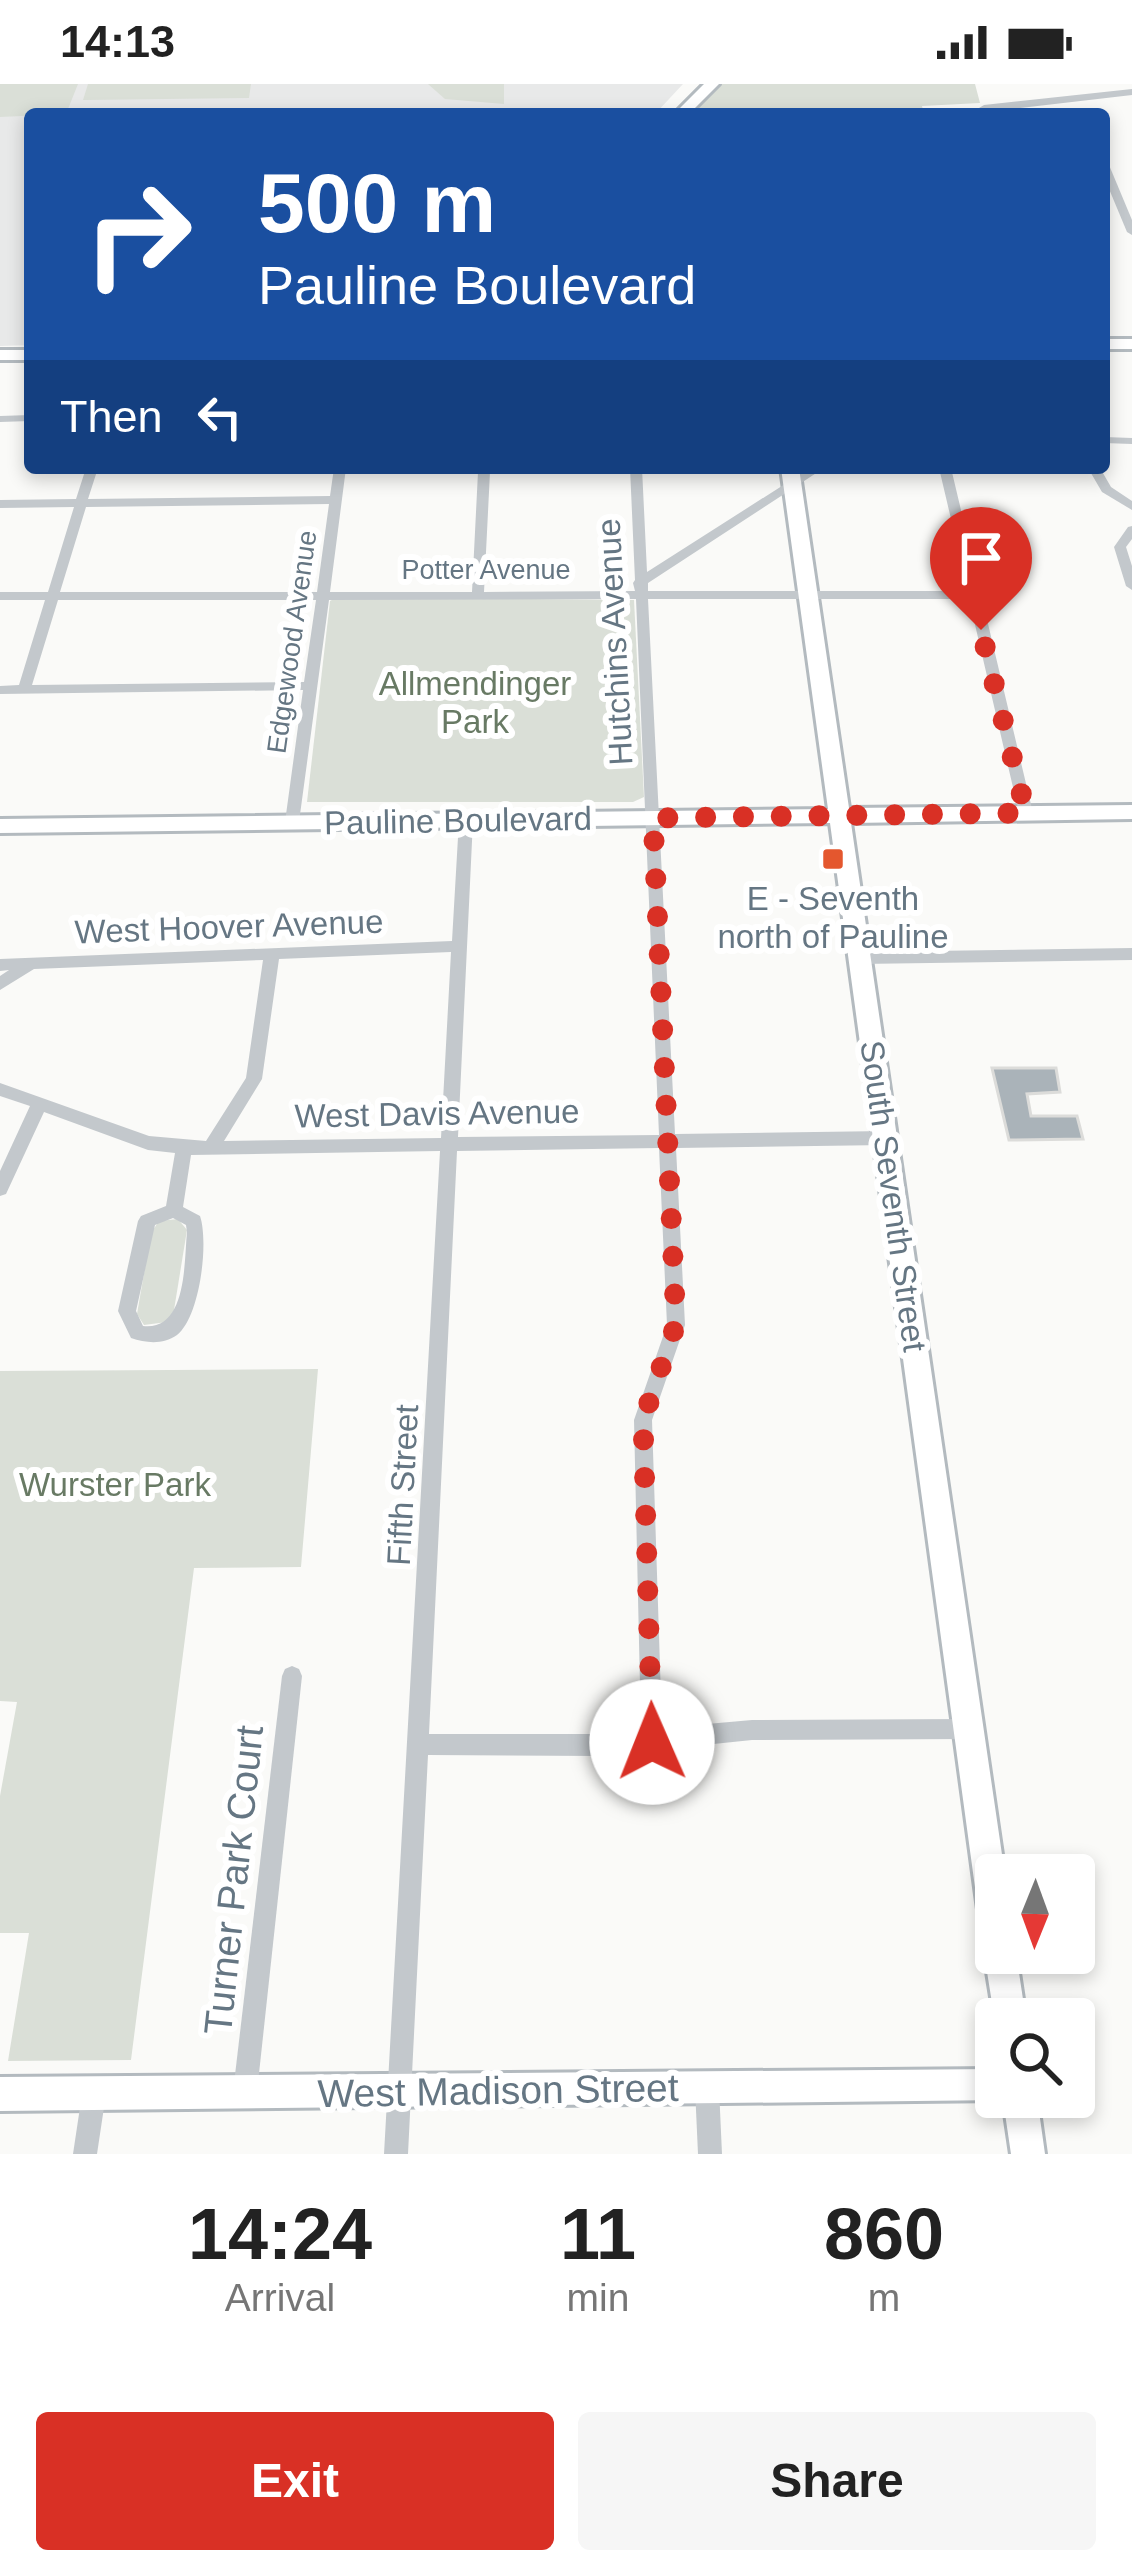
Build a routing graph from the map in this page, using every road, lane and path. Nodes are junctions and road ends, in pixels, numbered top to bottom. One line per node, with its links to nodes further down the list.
1 (694, 84): 5 (street)
2 (712, 84): 6 (street)
3 (1132, 92): 4 (street)
4 (1078, 100): 7 (street); 8 (street)
5 (670, 108)
6 (687, 108)
7 (1006, 108)
8 (1081, 108)
9 (1110, 179): 10 (street)
10 (1132, 232)
11 (90, 474): 19 (street)
12 (339, 474): 18 (street, Edgewood Avenue)
13 (484, 474): 26 (street)
14 (636, 474): 24 (street, Hutchins Avenue)
15 (946, 474): 28 (street)
16 (1097, 474): 21 (street)
17 (791, 477): 24 (street); 27 (street, South Seventh Street)
18 (336, 500): 19 (street); 25 (street, Edgewood Avenue)
19 (82, 503): 20 (street); 30 (street)
20 (0, 504)
21 (1132, 506)
22 (1132, 530): 23 (street)
23 (1132, 586)
24 (639, 589): 26 (street, Potter Avenue); 27 (street, Potter Avenue); 37 (street, Hutchins Avenue)
25 (323, 593): 26 (street, Potter Avenue); 30 (street, Potter Avenue); 31 (street, Edgewood Avenue)
26 (478, 594)
27 (809, 595): 28 (street, Potter Avenue); 36 (street, South Seventh Street)
28 (972, 595): 35 (street)
29 (0, 596): 30 (street, Potter Avenue)
30 (54, 596): 33 (street)
31 (310, 686): 33 (street); 39 (street, Edgewood Avenue)
32 (0, 690): 33 (street)
33 (24, 690)
34 (1132, 812): 35 (street, Pauline Boulevard)
35 (1026, 813): 36 (street, Pauline Boulevard)
36 (840, 815): 37 (street, Pauline Boulevard); 44 (street, South Seventh Street)
37 (653, 818): 38 (street, Pauline Boulevard); 51 (street, Hutchins Avenue)
38 (466, 820): 39 (street, Pauline Boulevard); 41 (street, Fifth Street)
39 (292, 822): 40 (street, Pauline Boulevard)
40 (0, 826)
41 (460, 946): 42 (street, West Hoover Avenue); 52 (street, Fifth Street)
42 (272, 954): 45 (street, West Hoover Avenue); 53 (street)
43 (1132, 954): 44 (street)
44 (860, 958): 50 (street, South Seventh Street)
45 (29, 964): 46 (street, West Hoover Avenue); 47 (street)
46 (0, 965)
47 (0, 984)
48 (0, 1089): 49 (street, West Davis Avenue)
49 (38, 1106): 54 (street, West Davis Avenue); 55 (street)
50 (886, 1138): 51 (street, West Davis Avenue); 58 (street, South Seventh Street)
51 (666, 1140): 52 (street, West Davis Avenue); 59 (street, Hutchins Avenue)
52 (450, 1142): 53 (street, West Davis Avenue); 60 (street, Fifth Street)
53 (212, 1147): 54 (street, West Davis Avenue)
54 (184, 1148): 56 (street)
55 (0, 1189)
56 (174, 1210): 56 (street)
57 (292, 1676): 65 (street, Turner Park Court)
58 (968, 1729): 59 (street); 61 (street, South Seventh Street)
59 (652, 1742): 60 (street)
60 (417, 1744): 64 (street, Fifth Street)
61 (986, 1854)
62 (975, 2086): 63 (street, West Madison Street)
63 (707, 2088): 64 (street, West Madison Street); 71 (street)
64 (399, 2091): 65 (street, West Madison Street); 70 (street, Fifth Street)
65 (245, 2092): 66 (street, West Madison Street)
66 (94, 2094): 67 (street, West Madison Street); 69 (street)
67 (0, 2095)
68 (1023, 2118): 72 (street)
69 (85, 2154)
70 (396, 2154)
71 (710, 2154)
72 (1028, 2154)

